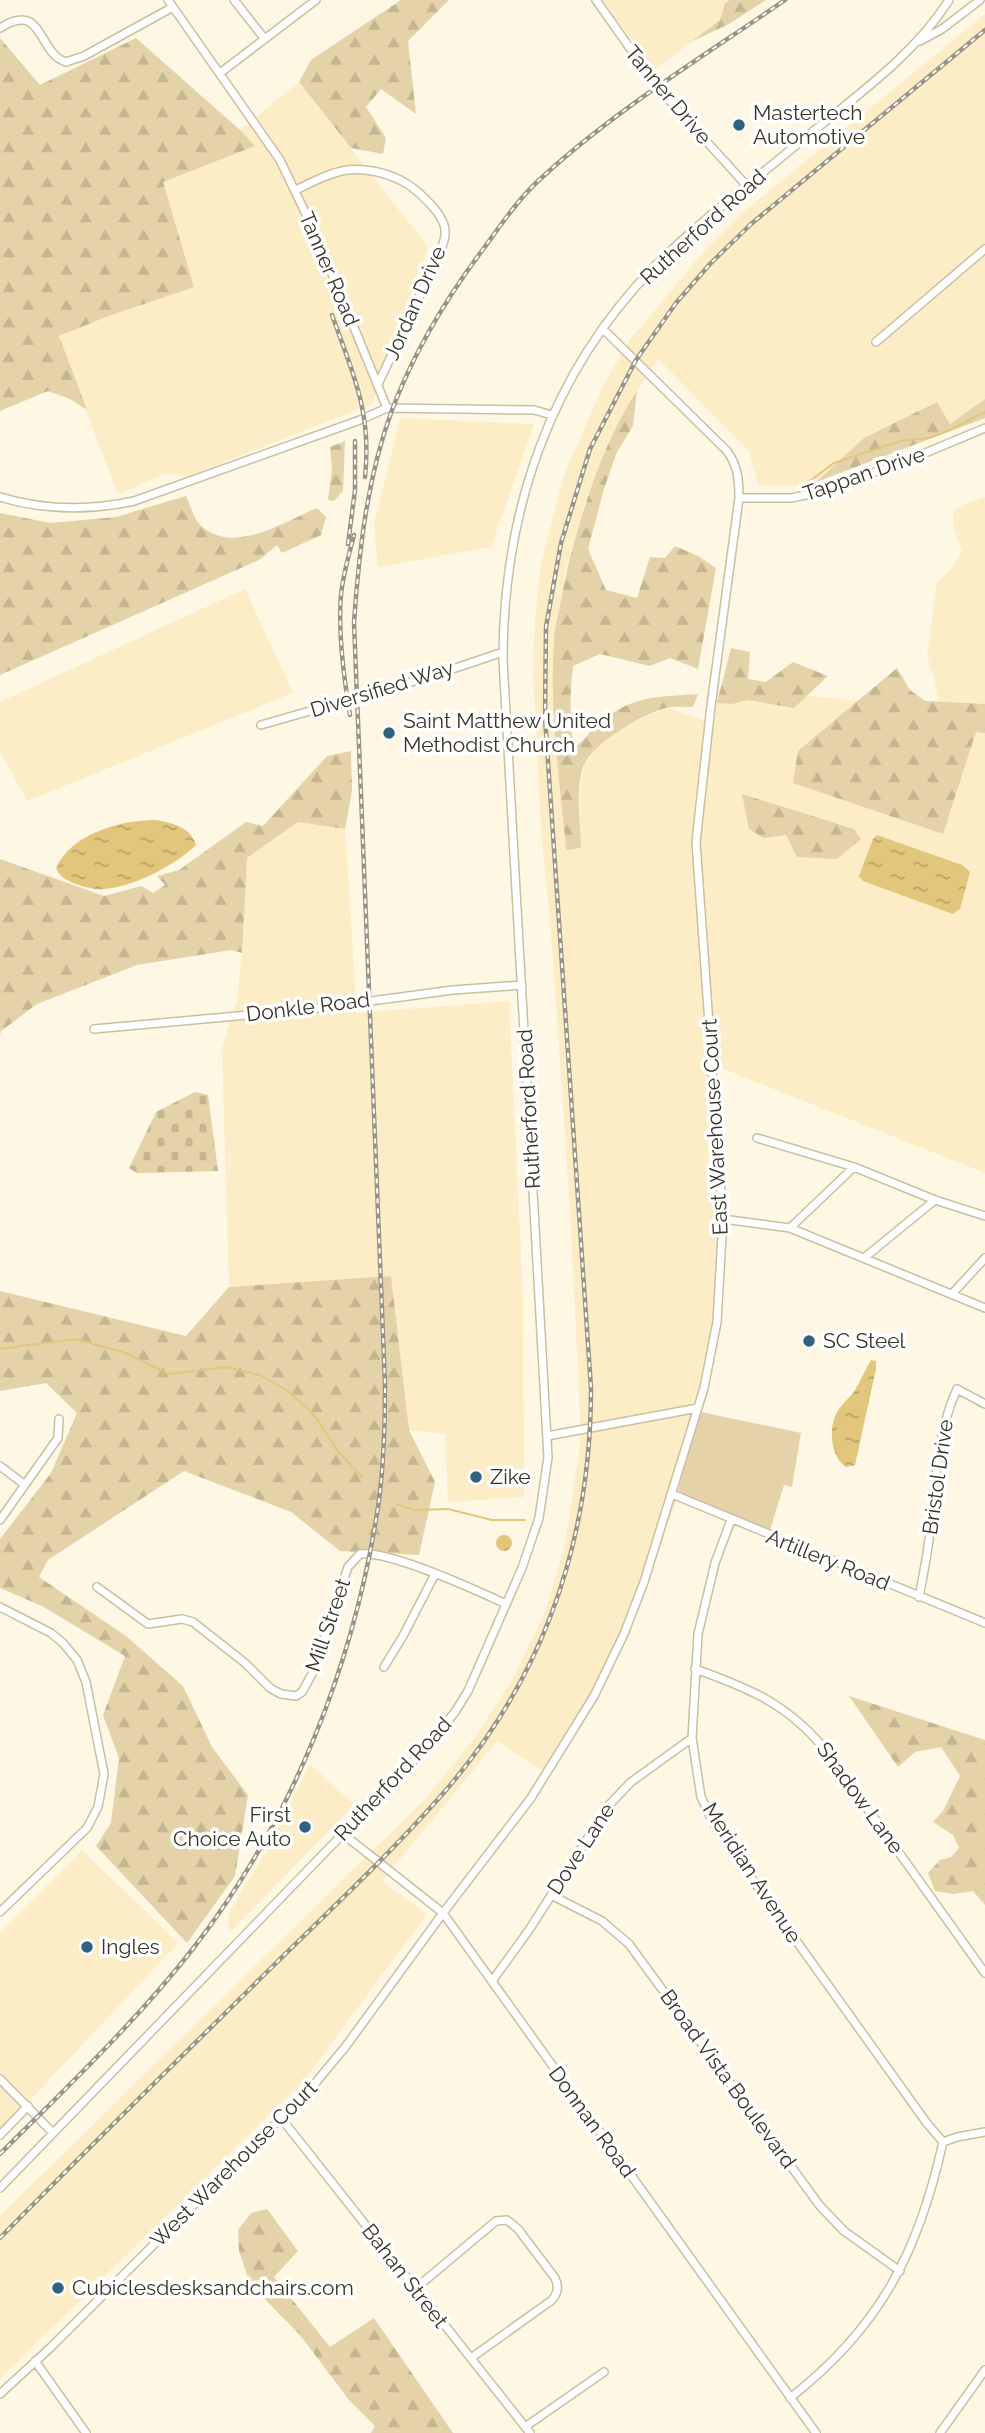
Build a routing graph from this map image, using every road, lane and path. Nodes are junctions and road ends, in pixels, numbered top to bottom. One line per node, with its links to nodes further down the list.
1 (234, 0): 8 (street)
2 (316, 0): 8 (street)
3 (596, 0): 11 (street, Tanner Drive)
4 (949, 0): 9 (street, Rutherford Road)
5 (980, 0): 9 (street)
6 (170, 4): 7 (street); 10 (street, Tanner Road)
7 (0, 28)
8 (264, 38): 10 (street)
9 (913, 45): 11 (street, Rutherford Road)
10 (219, 73): 12 (street, Tanner Road)
11 (747, 186): 14 (street, Rutherford Road)
12 (296, 190): 16 (street, Tanner Road); 16 (street, Jordan Drive)
13 (985, 249): 15 (street)
14 (603, 328): 18 (street, Rutherford Road); 21 (street, East Warehouse Court)
15 (876, 342)
16 (378, 384): 17 (street, Tanner Road)
17 (387, 408): 18 (street); 20 (street)
18 (552, 415): 22 (street, Rutherford Road)
19 (985, 428): 21 (street, Tappan Drive)
20 (0, 497)
21 (739, 498): 30 (street, East Warehouse Court)
22 (503, 652): 23 (street, Diversified Way); 24 (street, Rutherford Road)
23 (261, 725)
24 (522, 985): 25 (street, Donkle Road); 39 (street, Rutherford Road)
25 (94, 1029)
26 (757, 1138): 27 (street)
27 (853, 1167): 28 (street); 31 (street)
28 (935, 1200): 29 (street); 32 (street)
29 (985, 1216)
30 (723, 1219): 31 (street); 37 (street, East Warehouse Court)
31 (790, 1228): 32 (street)
32 (864, 1258): 34 (street)
33 (985, 1258): 34 (street)
34 (952, 1294): 35 (street)
35 (985, 1308)
36 (985, 1404): 47 (street, Bristol Drive)
37 (698, 1408): 39 (street); 42 (street, East Warehouse Court)
38 (59, 1419): 41 (street)
39 (547, 1436): 48 (street, Rutherford Road)
40 (0, 1466): 41 (street)
41 (25, 1485): 43 (street)
42 (672, 1494): 44 (street, Artillery Road); 57 (street, East Warehouse Court)
43 (0, 1520)
44 (731, 1520): 47 (street, Artillery Road); 52 (street, Meridian Avenue)
45 (435, 1574): 46 (street, Mill Street); 48 (street, Mill Street); 51 (street)
46 (97, 1587)
47 (919, 1597): 50 (street, Artillery Road)
48 (506, 1604): 54 (street, Rutherford Road)
49 (0, 1607): 56 (street)
50 (985, 1623)
51 (384, 1667)
52 (695, 1669): 53 (street, Meridian Avenue); 58 (street, Shadow Lane)
53 (692, 1738): 55 (street, Dove Lane); 66 (street, Meridian Avenue)
54 (343, 1834): 57 (street, Donnan Road); 64 (street, Rutherford Road)
55 (551, 1895): 59 (street, Dove Lane); 68 (street, Broad Vista Boulevard)
56 (0, 1912)
57 (443, 1913): 59 (street, Donnan Road); 62 (street, West Warehouse Court)
58 (985, 1973)
59 (492, 1981): 75 (street, Donnan Road)
60 (0, 2079): 61 (street)
61 (28, 2106): 64 (street); 65 (street)
62 (281, 2118): 69 (street, Bahan Street); 71 (street, West Warehouse Court)
63 (985, 2132): 66 (street)
64 (53, 2133): 67 (street, Rutherford Road)
65 (0, 2135)
66 (943, 2142): 68 (street)
67 (0, 2188)
68 (900, 2271): 75 (street)
69 (416, 2288): 70 (street, Bahan Street); 70 (street)
70 (471, 2358): 76 (street, Bahan Street)
71 (35, 2361): 74 (street, West Warehouse Court); 77 (street)
72 (985, 2370): 79 (street)
73 (604, 2372): 76 (street)
74 (0, 2394)
75 (790, 2398): 78 (street, Donnan Road)
76 (528, 2430)
77 (86, 2433)
78 (816, 2433)
79 (940, 2433)

